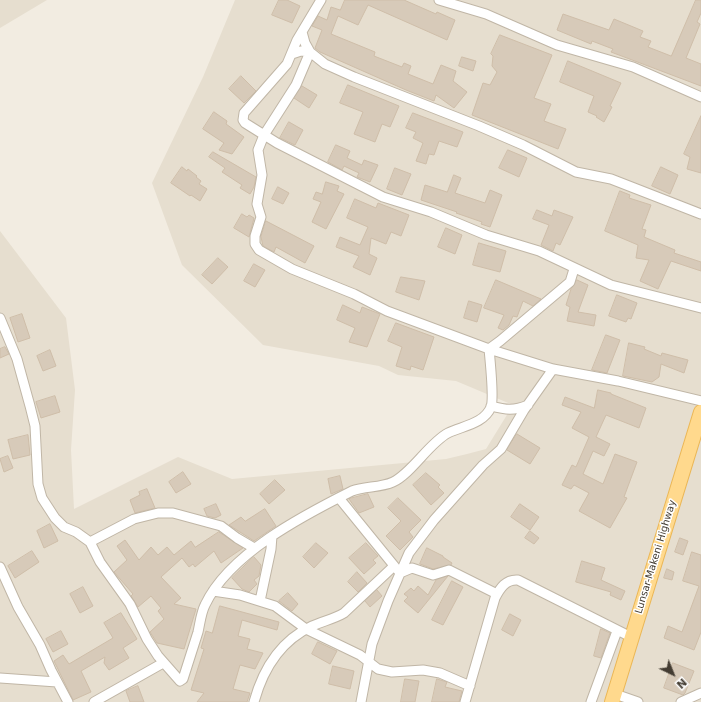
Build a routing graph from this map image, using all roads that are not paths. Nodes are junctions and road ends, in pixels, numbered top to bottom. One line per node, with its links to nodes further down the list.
1 (321, 0): 3 (street)
2 (439, 0): 6 (street)
3 (302, 32): 4 (street); 5 (street)
4 (310, 52): 5 (street); 7 (street); 8 (street)
5 (292, 54): 7 (street)
6 (701, 96)
7 (264, 135): 9 (street); 12 (street)
8 (701, 214)
9 (574, 269): 10 (street); 12 (street)
10 (701, 308)
11 (0, 318): 20 (street)
12 (488, 349): 13 (street); 16 (street)
13 (553, 369): 14 (street); 15 (street)
14 (701, 401)
15 (528, 405): 16 (street); 23 (street)
16 (491, 406): 18 (street)
17 (701, 412): 29 (main road, Lunsar-Makeni Highway)
18 (339, 498): 19 (street); 23 (street)
19 (272, 536): 21 (street); 26 (street)
20 (90, 542): 21 (street); 31 (street)
21 (254, 548): 24 (street)
22 (0, 567): 33 (street)
23 (397, 569): 25 (street); 27 (street); 30 (street)
24 (213, 591): 26 (street); 31 (street)
25 (497, 594): 28 (street); 34 (street)
26 (260, 601): 27 (street)
27 (306, 629): 30 (street); 39 (street)
28 (617, 631): 29 (street); 42 (street)
29 (632, 637): 36 (main road, Lunsar-Makeni Highway)
30 (369, 662): 34 (street); 40 (street)
31 (163, 663): 38 (street)
32 (0, 678): 33 (street)
33 (57, 682): 37 (street)
34 (470, 686): 41 (street)
35 (701, 693): 44 (street)
36 (614, 698): 43 (street)
37 (68, 702)
38 (94, 702)
39 (254, 702)
40 (361, 702)
41 (465, 702)
42 (591, 702)
43 (638, 702)
44 (681, 702)

